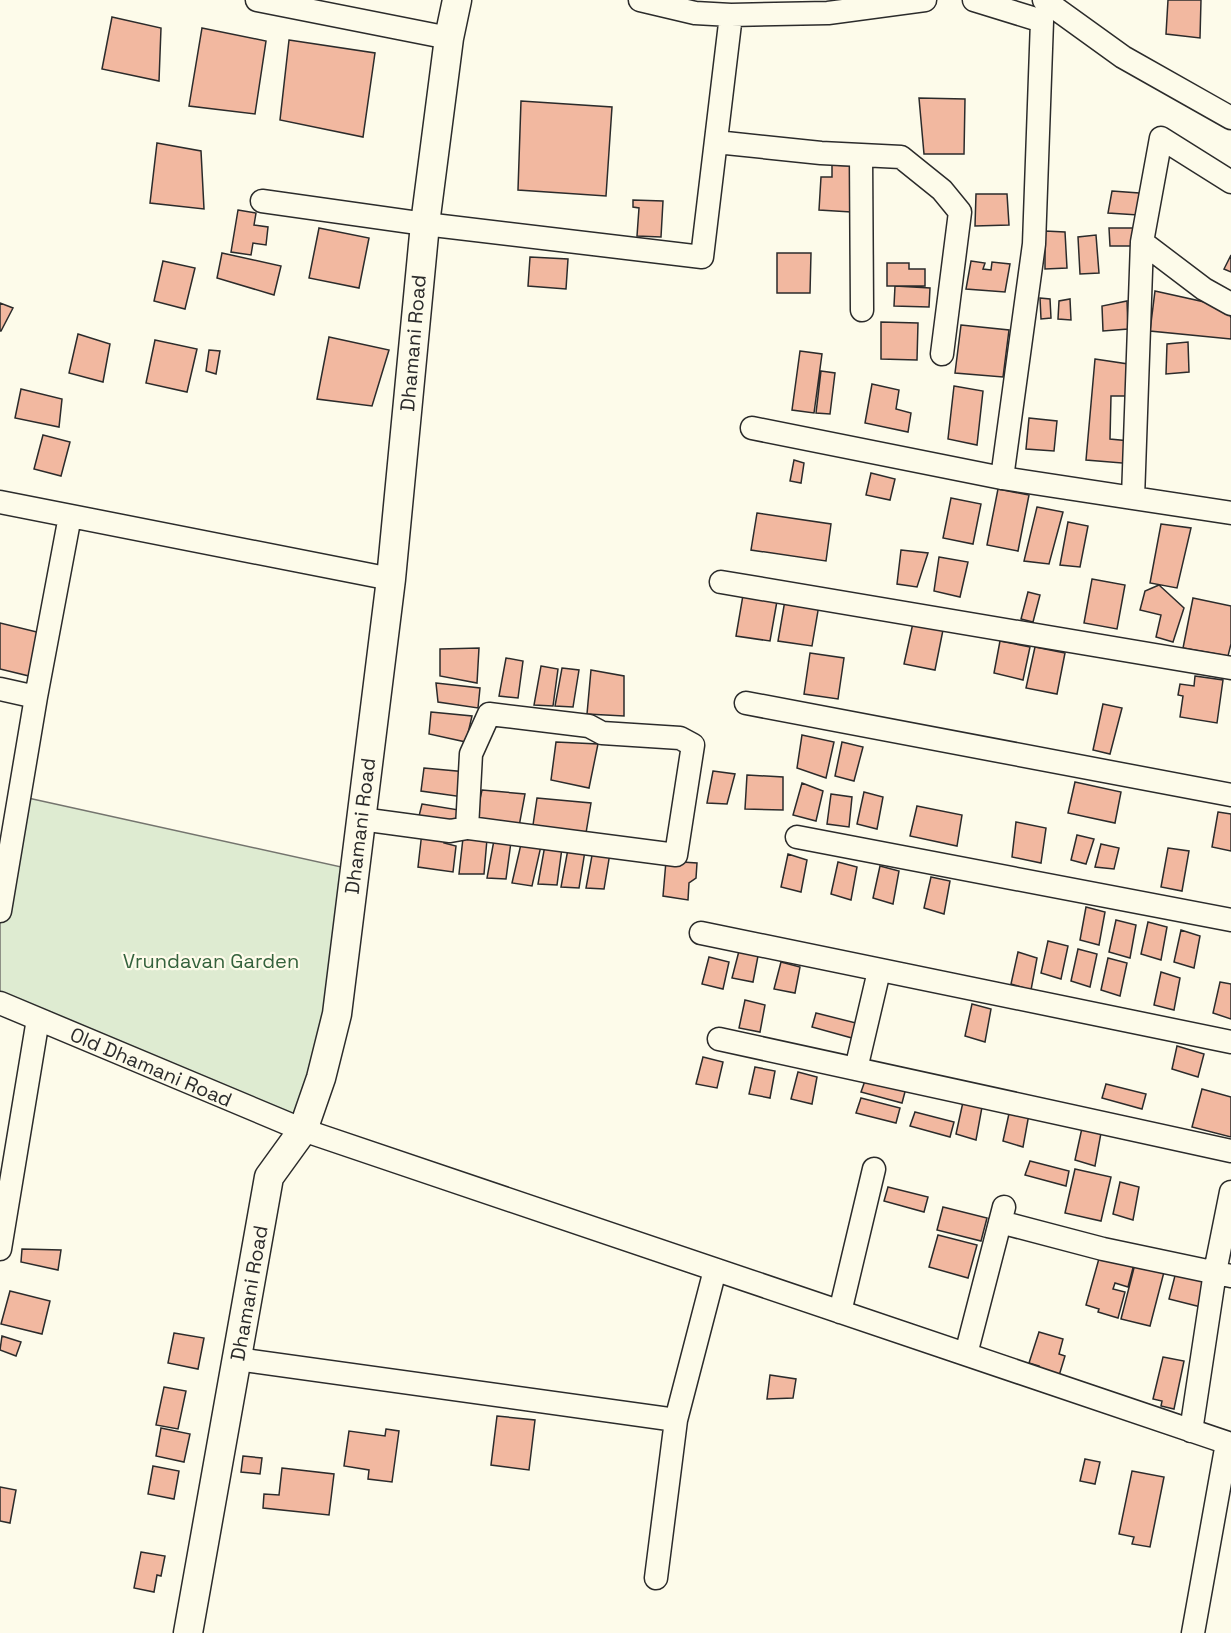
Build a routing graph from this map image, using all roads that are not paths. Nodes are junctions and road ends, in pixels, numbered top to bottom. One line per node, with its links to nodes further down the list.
1 (257, 0): 8 (street)
2 (457, 0): 8 (main road, Dhamani Road)
3 (640, 0): 7 (street)
4 (925, 0): 7 (street)
5 (974, 0): 6 (street)
6 (1043, 7): 9 (street); 20 (street)
7 (731, 15): 10 (street)
8 (449, 38): 14 (main road, Dhamani Road)
9 (1231, 118)
10 (716, 142): 11 (street); 14 (street)
11 (861, 155): 17 (street); 18 (street)
12 (1231, 183): 15 (street)
13 (262, 201): 14 (street)
14 (425, 224): 25 (main road, Dhamani Road)
15 (1142, 242): 16 (street); 21 (street)
16 (1231, 304)
17 (862, 310)
18 (942, 354)
19 (752, 428): 20 (street)
20 (1002, 478): 21 (street)
21 (1133, 498): 23 (street)
22 (0, 502): 24 (street)
23 (1231, 513)
24 (70, 516): 25 (street); 29 (street)
25 (391, 579): 32 (main road, Dhamani Road)
26 (721, 582): 27 (street)
27 (1231, 668)
28 (0, 689): 29 (street)
29 (36, 698): 35 (street)
30 (746, 703): 31 (street)
31 (1231, 795)
32 (361, 819): 33 (street); 44 (main road, Dhamani Road)
33 (469, 828)
34 (796, 837): 36 (street)
35 (0, 911)
36 (1231, 920)
37 (701, 933): 38 (street)
38 (879, 971): 42 (street); 43 (street)
39 (0, 1003): 40 (street, Old Dhamani Road)
40 (38, 1019): 44 (street, Old Dhamani Road); 48 (street)
41 (719, 1039): 43 (street)
42 (1231, 1042)
43 (856, 1069): 45 (street)
44 (303, 1130): 49 (street, Old Dhamani Road); 53 (main road, Dhamani Road)
45 (1231, 1151)
46 (874, 1169): 51 (street)
47 (1231, 1192): 50 (street)
48 (0, 1249)
49 (715, 1270): 51 (street, Old Dhamani Road); 54 (street)
50 (1223, 1274): 52 (street); 55 (street)
51 (840, 1312): 52 (street, Old Dhamani Road)
52 (966, 1354): 55 (street, Old Dhamani Road)
53 (237, 1359): 54 (street); 58 (main road, Dhamani Road)
54 (676, 1420): 57 (street)
55 (1191, 1431): 56 (street, Old Dhamani Road)
56 (1229, 1443): 59 (street)
57 (656, 1578)
58 (188, 1633)
59 (1193, 1633)

